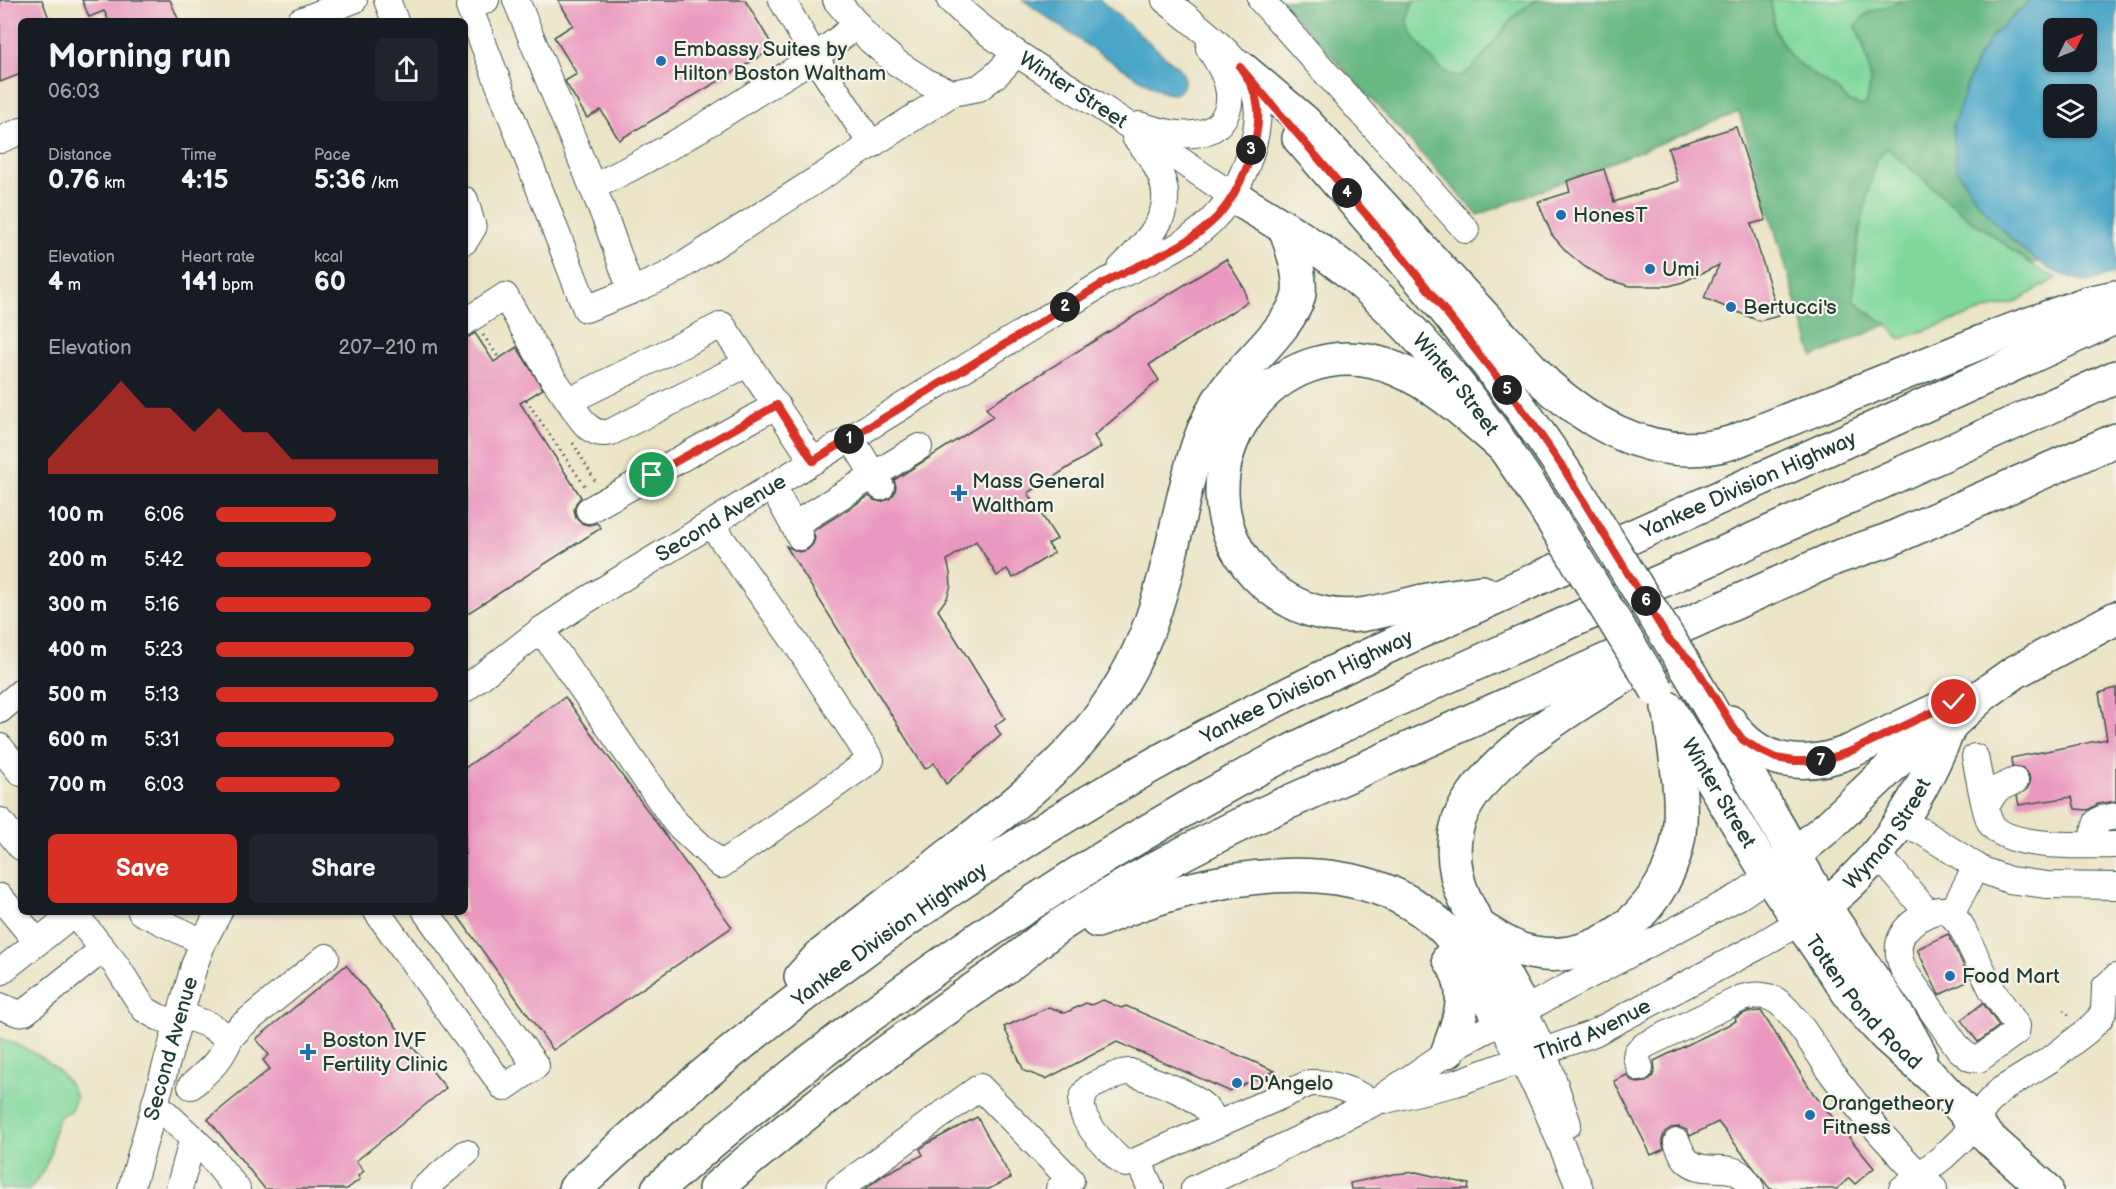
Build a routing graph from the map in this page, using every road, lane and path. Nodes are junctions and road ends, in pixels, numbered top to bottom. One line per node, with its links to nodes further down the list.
1 (354, 0): 10 (street)
2 (387, 0): 11 (street)
3 (486, 0): 28 (street)
4 (516, 0): 21 (street)
5 (782, 0): 14 (street)
6 (836, 0): 12 (street)
7 (950, 0): 13 (street, Winter Street)
8 (1261, 0): 25 (street)
9 (1169, 4): 15 (street, Winter Street); 17 (street)
10 (308, 18)
11 (394, 18)
12 (857, 24): 14 (street); 16 (street)
13 (1016, 54): 16 (street); 17 (street, Winter Street)
14 (815, 58): 20 (street); 21 (street)
15 (1240, 67): 22 (street, Second Avenue); 29 (main road); 53 (main road, Winter Street, bridge)
16 (952, 93): 20 (street)
17 (1113, 115): 22 (street, Winter Street); 27 (street, Second Avenue)
18 (18, 132): 19 (street)
19 (0, 140)
20 (872, 145): 28 (street)
21 (592, 187): 28 (street)
22 (1233, 196): 24 (main road, Winter Street); 27 (street, Second Avenue)
23 (468, 210): 26 (street)
24 (1286, 229): 42 (main road, Winter Street); 94 (main road)
25 (1466, 230)
26 (468, 236)
27 (1105, 282): 38 (street, Second Avenue)
28 (631, 291)
29 (2116, 297)
30 (2116, 317): 49 (main road, Yankee Division Highway)
31 (471, 329): 32 (path); 36 (street)
32 (499, 358)
33 (747, 364): 36 (street); 36 (street); 37 (street)
34 (2116, 377): 116 (main road)
35 (526, 399): 46 (path)
36 (569, 401)
37 (777, 405): 43 (street); 46 (street)
38 (851, 438): 43 (street, Second Avenue); 44 (street)
39 (571, 439): 46 (path)
40 (2116, 440): 48 (main road)
41 (919, 447): 44 (street)
42 (1506, 449): 49 (main road); 56 (main road, Winter Street, bridge)
43 (813, 461): 45 (street, Second Avenue)
44 (878, 481): 45 (street)
45 (772, 486): 47 (street, Second Avenue)
46 (594, 498)
47 (711, 524): 51 (street, Second Avenue); 51 (street)
48 (1888, 540): 81 (main road); 86 (main road)
49 (1520, 587): 94 (main road, Yankee Division Highway)
50 (2116, 618): 52 (main road, Wyman Street)
51 (541, 630): 54 (street, Second Avenue)
52 (2015, 672): 53 (main road); 58 (main road, Wyman Street)
53 (1695, 674): 66 (main road, Winter Street)
54 (468, 687)
55 (18, 695): 57 (street)
56 (1664, 701): 69 (main road, Winter Street); 81 (main road)
57 (0, 710)
58 (1950, 724): 63 (main road, Wyman Street); 66 (main road, Wyman Street)
59 (9, 747): 60 (street)
60 (18, 766)
61 (2015, 781): 65 (street)
62 (2116, 816): 65 (street)
63 (1899, 823): 67 (main road, Wyman Street); 68 (street)
64 (2116, 844): 65 (street)
65 (2090, 845)
66 (1795, 855): 69 (main road, Wyman Street); 74 (main road, Winter Street)
67 (1873, 860): 73 (street); 74 (main road, Wyman Street)
68 (1976, 866): 71 (street); 73 (street)
69 (1769, 876): 74 (main road, Winter Street); 91 (street, Third Avenue)
70 (1339, 878): 86 (main road); 91 (main road); 96 (main road)
71 (2116, 886)
72 (0, 897): 82 (street)
73 (1940, 913): 89 (street); 95 (street)
74 (1811, 914): 89 (main road, Totten Pond Road); 97 (street, Third Avenue); 99 (main road, Totten Pond Road)
75 (69, 915): 82 (street)
76 (75, 915): 84 (street)
77 (157, 915): 83 (street)
78 (217, 915): 83 (street, Second Avenue)
79 (379, 915): 80 (street)
80 (428, 915)
81 (1478, 926): 91 (main road)
82 (37, 942): 87 (street)
83 (203, 942): 92 (street, Second Avenue)
84 (103, 949): 90 (street); 92 (street)
85 (326, 957): 93 (street)
86 (1015, 961): 117 (main road)
87 (0, 972)
88 (2116, 977): 103 (street)
89 (1892, 979): 95 (street); 99 (main road, Totten Pond Road)
90 (0, 1006)
91 (1512, 1016): 96 (street, Third Avenue); 97 (street)
92 (179, 1018): 93 (street); 101 (street, Second Avenue)
93 (230, 1038): 100 (street)
94 (745, 1042): 115 (main road, Yankee Division Highway)
95 (1959, 1049): 99 (street)
96 (1448, 1051): 102 (street, Third Avenue)
97 (1533, 1056): 102 (street, Third Avenue); 109 (street)
98 (1640, 1068): 110 (street)
99 (1932, 1077): 103 (main road, Totten Pond Road)
100 (191, 1086)
101 (155, 1103): 105 (street); 111 (street, Second Avenue)
102 (1374, 1103): 104 (street); 121 (street, Third Avenue)
103 (1974, 1122): 110 (street); 123 (main road, Totten Pond Road)
104 (1217, 1124): 108 (street); 108 (street)
105 (193, 1138): 112 (street); 113 (street)
106 (1677, 1142): 122 (street)
107 (466, 1153): 114 (street)
108 (1138, 1160): 120 (street)
109 (1576, 1178)
110 (1919, 1184)
111 (131, 1189)
112 (179, 1189)
113 (237, 1189)
114 (423, 1189)
115 (574, 1189)
116 (658, 1189)
117 (715, 1189)
118 (839, 1189): 119 (street)
119 (1059, 1189)
120 (1151, 1189)
121 (1194, 1189)
122 (1751, 1189)
123 (2046, 1189)

